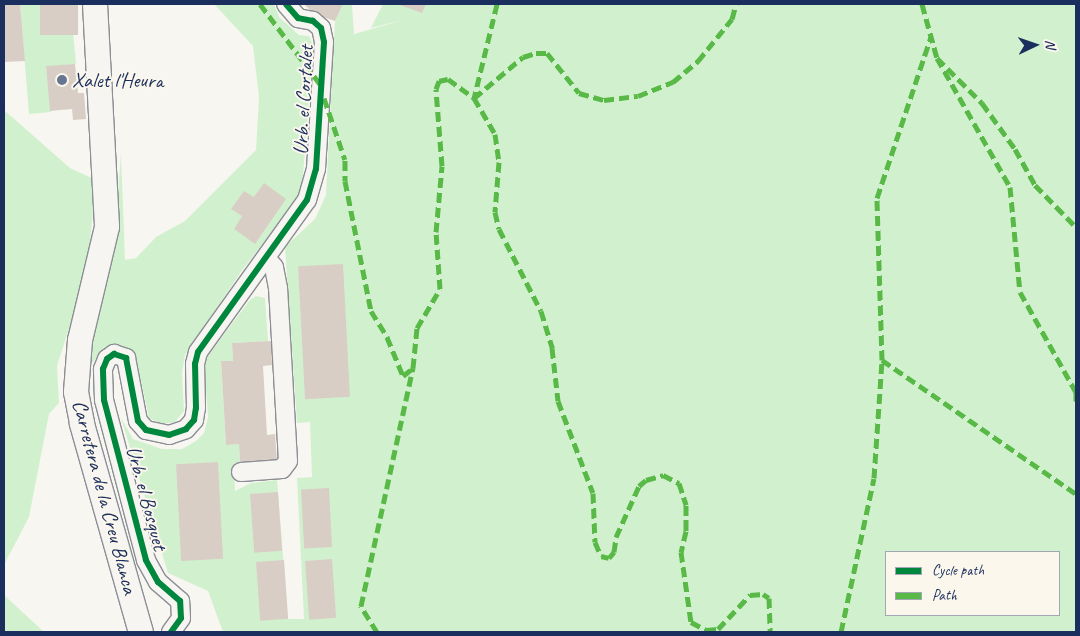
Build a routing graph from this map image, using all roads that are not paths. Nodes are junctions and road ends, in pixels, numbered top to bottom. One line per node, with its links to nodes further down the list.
1 (95, 4): 6 (main road, Carretera de la Creu Blanca)
2 (286, 4): 3 (street, Urb. el Cortalet)
3 (313, 189): 4 (street, Urb. el Bosquet)
4 (266, 258): 5 (street); 7 (street, Urb. el Bosquet)
5 (240, 472)
6 (141, 632)
7 (171, 632)

